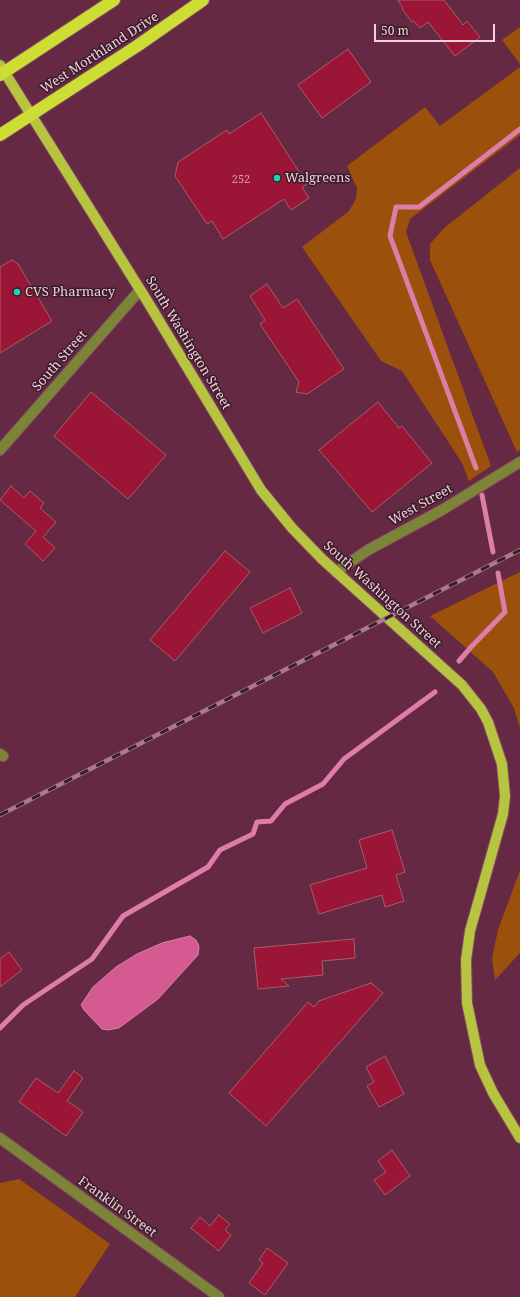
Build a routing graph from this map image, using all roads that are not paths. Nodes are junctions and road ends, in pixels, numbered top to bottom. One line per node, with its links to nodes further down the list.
1 (114, 0): 3 (highway)
2 (203, 0): 4 (highway, West Morthland Drive)
3 (2, 70): 4 (main road, South Washington Street)
4 (32, 114): 5 (highway, West Morthland Drive); 6 (main road, South Washington Street)
5 (0, 135)
6 (140, 290): 7 (street, South Street); 9 (main road, South Washington Street)
7 (0, 450)
8 (520, 462): 9 (street, West Street)
9 (336, 572): 11 (main road, South Washington Street)
10 (0, 1138): 12 (street, Franklin Street)
11 (520, 1138)
12 (219, 1297)

